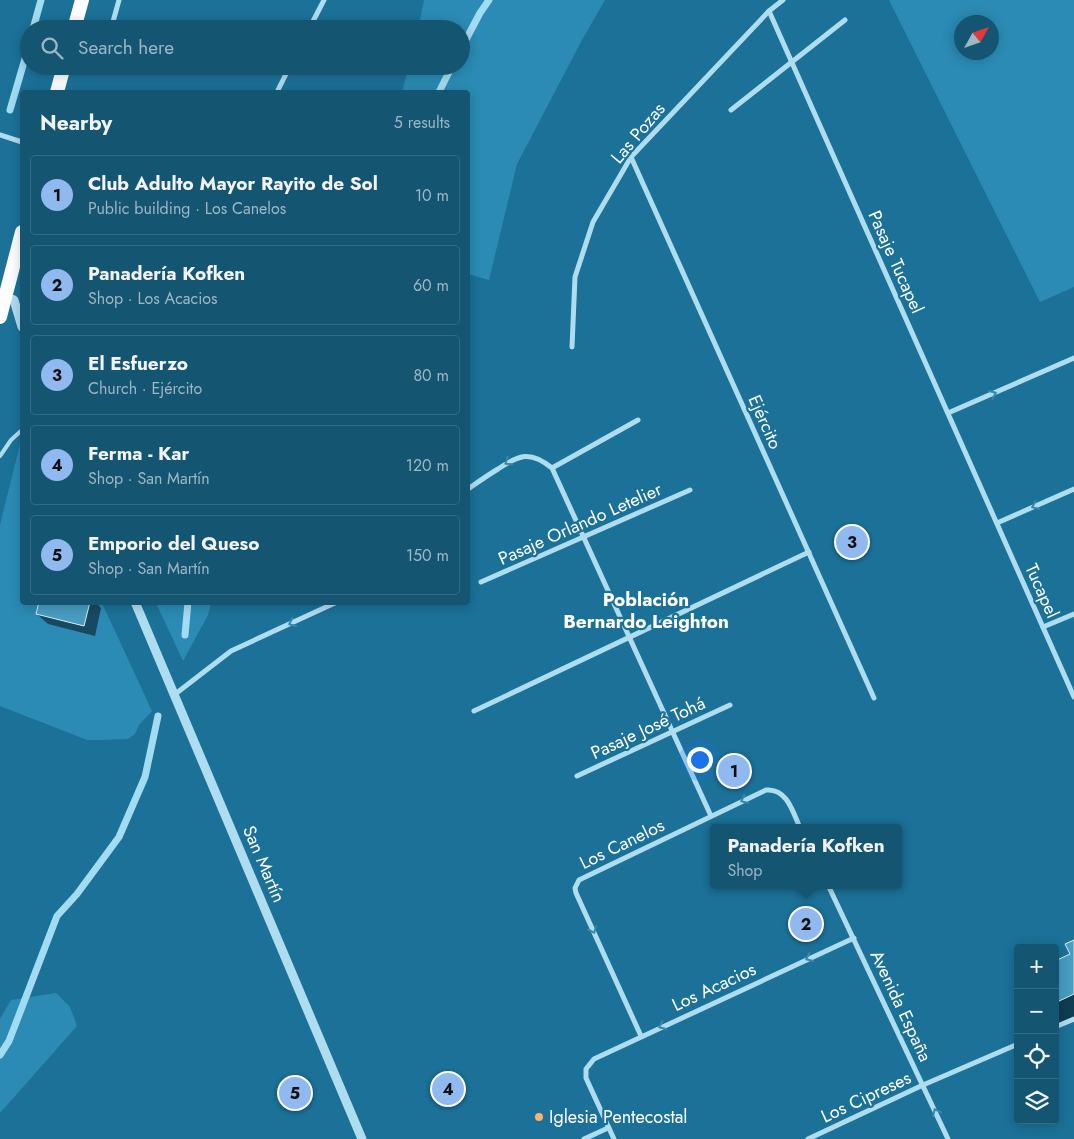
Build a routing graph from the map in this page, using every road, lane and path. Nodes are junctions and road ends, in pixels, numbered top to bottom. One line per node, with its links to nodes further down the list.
1 (82, 0): 6 (highway)
2 (118, 0): 7 (street)
3 (324, 0): 8 (street)
4 (783, 0): 5 (street, Las Pozas)
5 (769, 11): 10 (street, Pasaje Tucapel); 18 (street, Las Pozas)
6 (76, 20)
7 (113, 20)
8 (314, 20)
9 (845, 20): 10 (street)
10 (792, 62): 15 (street); 25 (street, Pasaje Tucapel)
11 (62, 75): 13 (highway)
12 (286, 75): 14 (street)
13 (58, 90)
14 (278, 90)
15 (731, 110)
16 (0, 135): 17 (street)
17 (20, 141)
18 (631, 157): 23 (street, Las Pozas); 35 (street, Ejército)
19 (20, 240): 20 (highway)
20 (6, 297): 21 (highway); 22 (street)
21 (0, 317)
22 (20, 320)
23 (572, 347)
24 (1074, 358): 25 (street, one-way to 24)
25 (948, 414): 33 (street, Pasaje Tucapel)
26 (638, 420): 29 (street)
27 (20, 432): 28 (lane)
28 (0, 456)
29 (552, 468): 30 (street, one-way to 30); 34 (street)
30 (470, 487)
31 (1074, 489): 33 (street, one-way to 33)
32 (690, 490): 34 (street, Pasaje Orlando Letelier)
33 (997, 524): 40 (street, Tucapel)
34 (584, 538): 36 (street, Pasaje Orlando Letelier); 41 (street)
35 (809, 552): 41 (street); 44 (street, Ejército)
36 (481, 582)
37 (135, 605): 42 (street, San Martín)
38 (331, 605): 42 (street, one-way to 42)
39 (1074, 614): 40 (street)
40 (1043, 627): 43 (street, Tucapel)
41 (629, 637): 46 (street); 47 (street)
42 (174, 696): 59 (street, San Martín)
43 (1074, 697)
44 (874, 698)
45 (730, 705): 47 (street, Pasaje José Tohá)
46 (474, 711)
47 (673, 732): 48 (street, Pasaje José Tohá); 49 (street)
48 (577, 776)
49 (711, 816): 50 (street, Los Canelos, one-way to 49); 55 (street, Los Canelos, one-way to 55)
50 (798, 824)
51 (830, 889): 52 (street, Avenida España)
52 (854, 938): 55 (street, Los Acacios, one-way to 55); 57 (street, Avenida España)
53 (1074, 1019): 54 (street)
54 (1059, 1025)
55 (641, 1036): 58 (street, Los Acacios)
56 (1014, 1046): 57 (street, Los Cipreses)
57 (923, 1085): 62 (street, Los Cipreses); 63 (street, Avenida España, one-way to 57)
58 (608, 1128): 60 (street); 61 (street)
59 (362, 1139)
60 (584, 1139)
61 (614, 1139)
62 (808, 1139)
63 (948, 1139)

